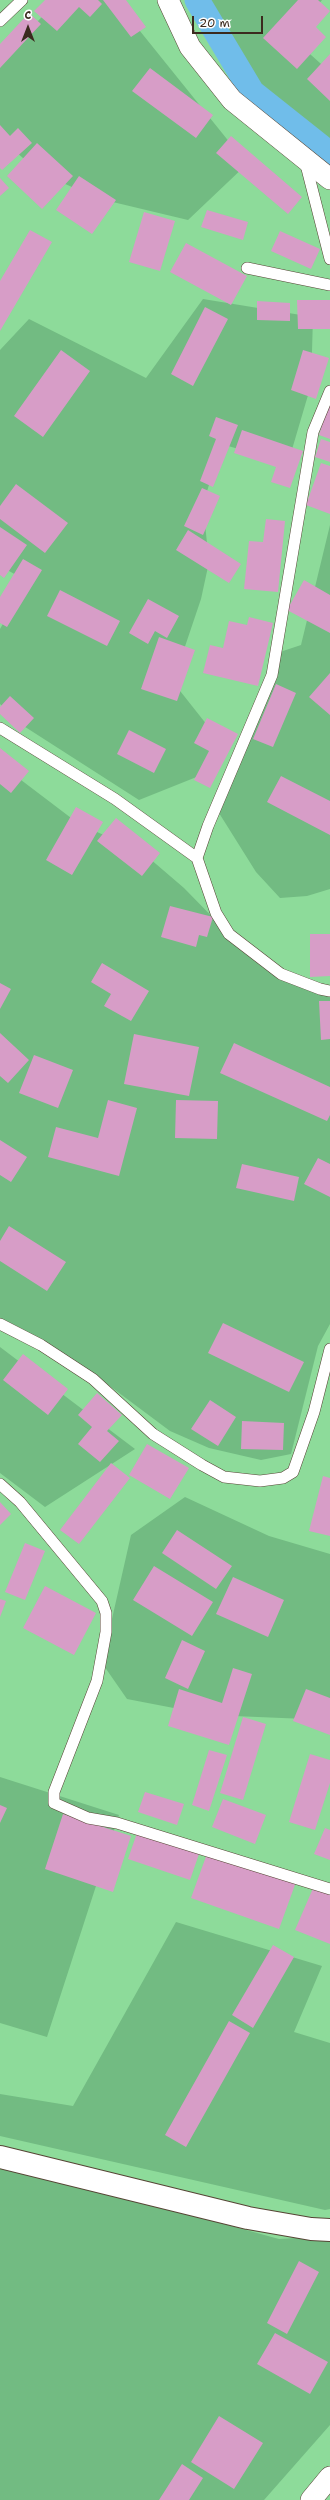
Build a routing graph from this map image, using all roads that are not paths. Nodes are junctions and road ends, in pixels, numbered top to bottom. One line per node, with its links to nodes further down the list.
1 (22, 0): 3 (lane)
2 (168, 0): 4 (street)
3 (0, 21)
4 (304, 158): 5 (street); 6 (lane)
5 (330, 179)
6 (330, 259)
7 (247, 268): 8 (lane)
8 (330, 285)
9 (330, 391): 11 (lane)
10 (0, 728): 11 (lane)
11 (198, 858): 12 (lane)
12 (330, 990)
13 (0, 1324): 14 (lane)
14 (330, 1349)
15 (0, 1484): 16 (lane)
16 (330, 1889)
17 (0, 2157): 18 (street)
18 (330, 2230)
19 (330, 2477): 20 (street)
20 (312, 2500)

